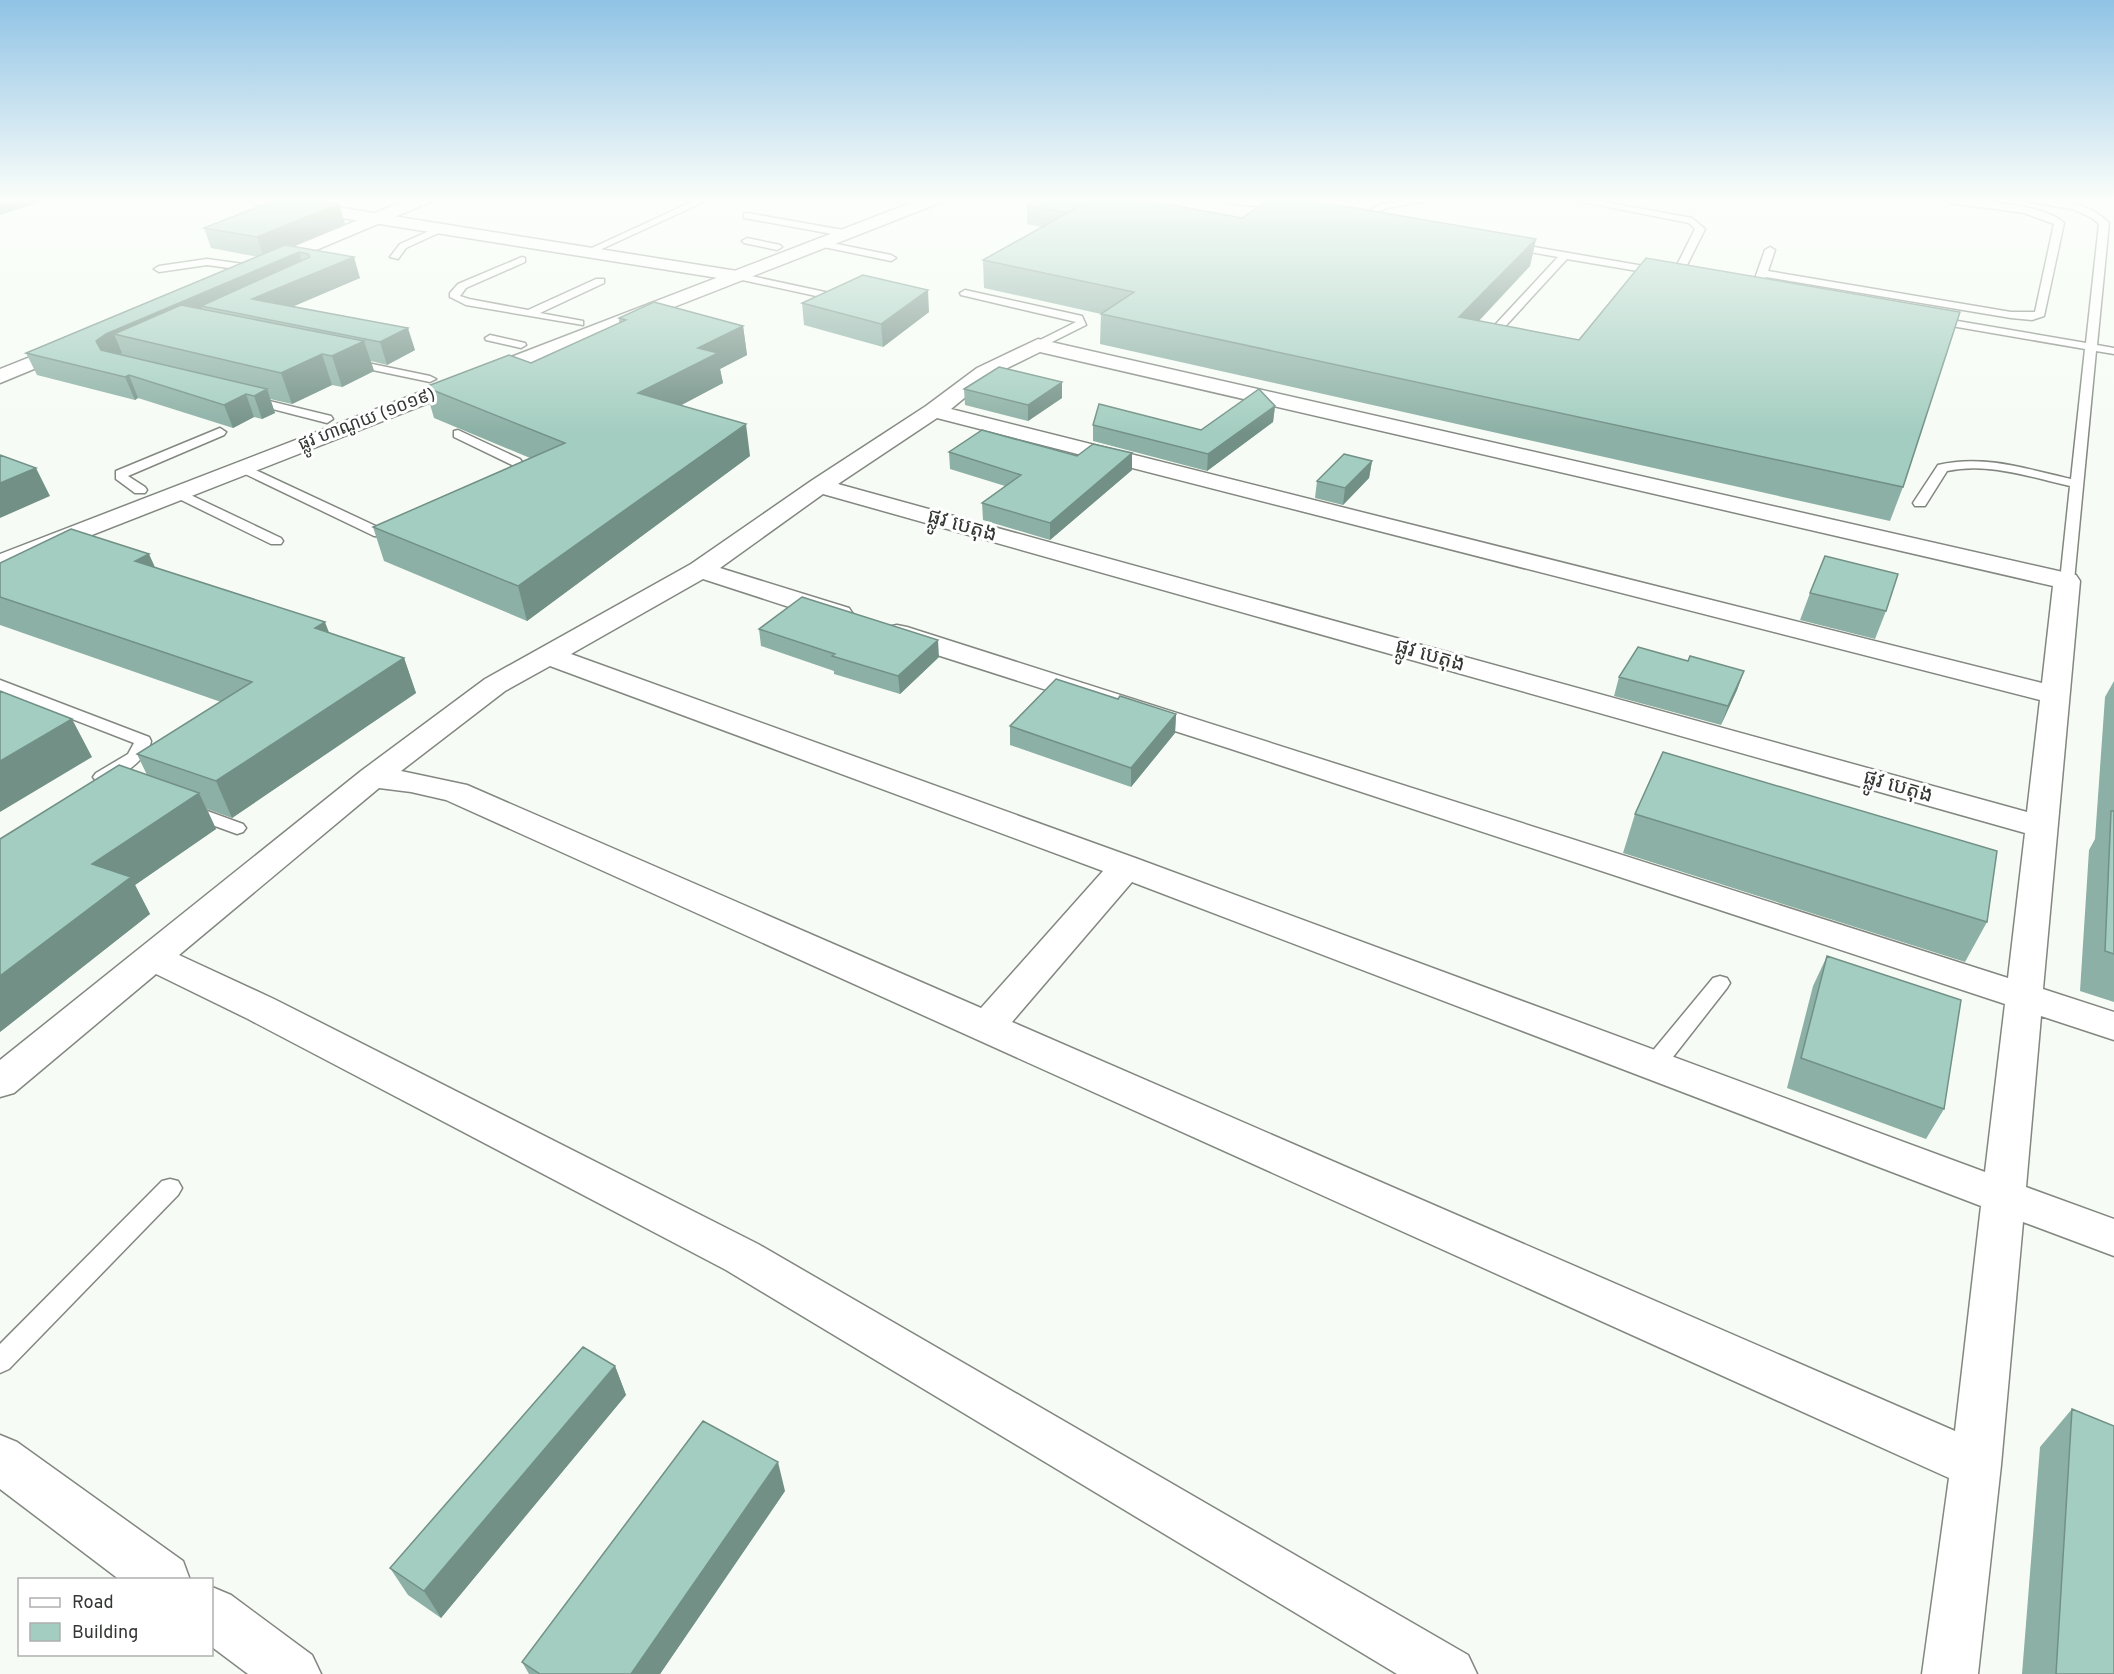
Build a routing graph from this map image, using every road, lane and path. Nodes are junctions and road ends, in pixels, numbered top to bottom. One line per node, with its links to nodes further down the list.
1 (237, 277): 11 (street)
2 (482, 277): 18 (lane)
3 (699, 277): 21 (street, ផ្លូវ ហាណូយ (១០១៩))
4 (734, 277): 38 (street, ផ្លូវ ហាណូយ (១០១៩))
5 (742, 277): 17 (lane)
6 (1545, 277): 25 (lane)
7 (1760, 277): 14 (lane)
8 (1787, 277): 19 (lane)
9 (2048, 277): 19 (lane)
10 (2102, 277): 28 (lane)
11 (225, 282)
12 (600, 282): 18 (lane)
13 (1744, 287): 14 (lane)
14 (1756, 289): 15 (lane)
15 (1767, 291)
16 (965, 293): 27 (lane)
17 (839, 298)
18 (531, 313): 21 (lane)
19 (2032, 317): 23 (lane)
20 (1928, 319): 23 (lane)
21 (579, 323): 26 (street, ផ្លូវ ហាណូយ (១០១៩))
22 (490, 338): 26 (lane)
23 (2053, 340): 28 (lane)
24 (86, 341): 31 (street)
25 (1484, 343)
26 (521, 345): 32 (street, ផ្លូវ ហាណូយ (១០១៩))
27 (1038, 345): 34 (street); 50 (street)
28 (2091, 347): 29 (lane); 39 (lane)
29 (2114, 351)
30 (339, 360): 32 (lane)
31 (0, 377)
32 (430, 379): 35 (street, ផ្លូវ ហាណូយ (១០១៩))
33 (238, 397): 35 (lane)
34 (933, 411): 40 (street); 53 (street)
35 (327, 419): 41 (street, ផ្លូវ ហាណូយ (១០១៩))
36 (220, 432): 41 (lane)
37 (458, 434): 42 (lane)
38 (243, 468): 43 (street, ផ្លូវ ហាណូយ (១០១៩)); 45 (lane)
39 (2077, 484): 44 (lane); 50 (lane)
40 (819, 486): 49 (street); 57 (street, ផ្លូវ បេតុង)
41 (140, 489): 47 (street, ផ្លូវ ហាណូយ (១០១៩))
42 (498, 491)
43 (178, 493): 46 (lane); 48 (street, ផ្លូវ ហាណូយ (១០១៩))
44 (1920, 503)
45 (412, 529)
46 (276, 541)
47 (0, 543)
48 (0, 563)
49 (700, 570): 51 (street); 62 (street)
50 (2067, 581): 53 (street)
51 (548, 655): 54 (street); 59 (street)
52 (0, 685): 55 (lane)
53 (2055, 695): 57 (street)
54 (372, 778): 60 (street); 64 (street)
55 (120, 787)
56 (173, 805): 58 (lane)
57 (2042, 827): 62 (street)
58 (237, 828)
59 (1126, 867): 64 (street); 65 (street)
60 (153, 958): 66 (street); 76 (street)
61 (1720, 983): 65 (lane)
62 (2025, 997): 63 (street); 68 (street)
63 (2114, 1026)
64 (986, 1027): 72 (street)
65 (1654, 1065): 68 (street)
66 (0, 1082)
67 (170, 1188): 70 (lane)
68 (2004, 1196): 69 (street); 72 (street)
69 (2114, 1238)
70 (0, 1361)
71 (0, 1460): 73 (street)
72 (1976, 1465): 77 (street)
73 (161, 1578)
74 (213, 1615): 75 (street)
75 (293, 1674)
76 (1449, 1674)
77 (1950, 1674)

